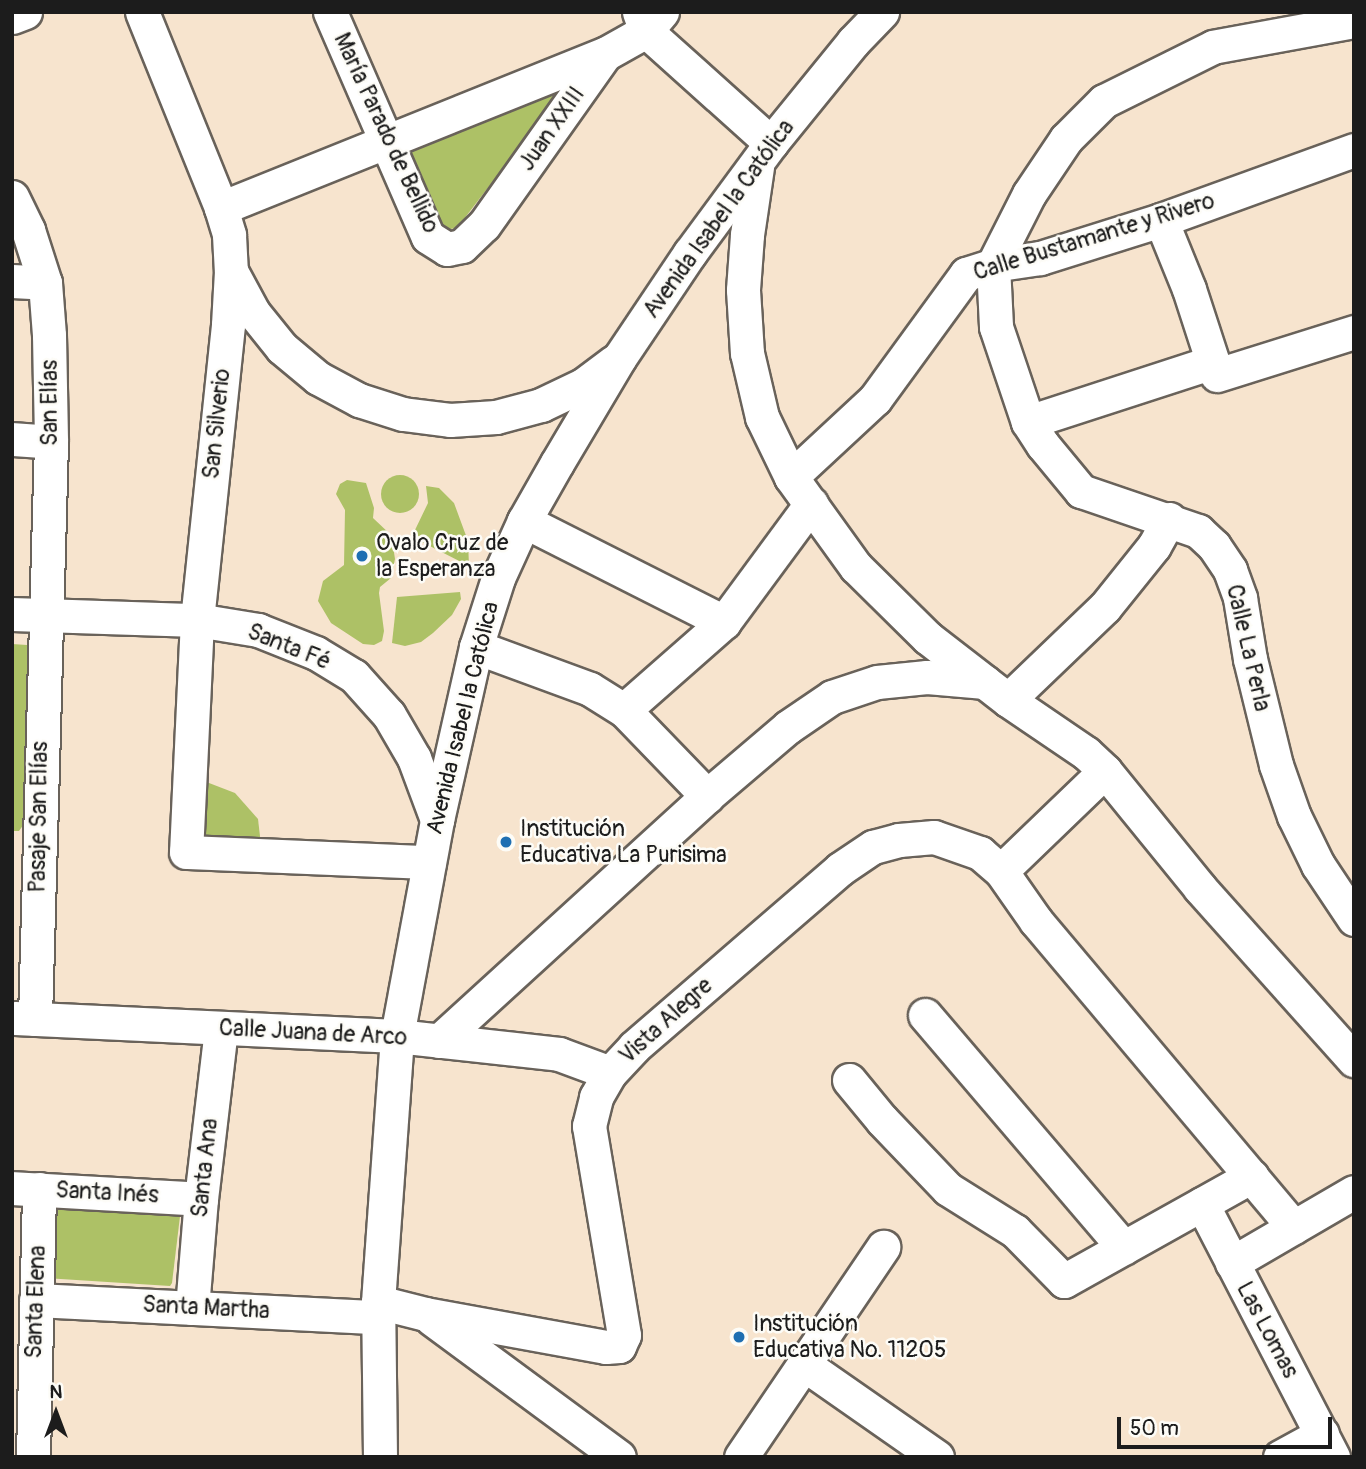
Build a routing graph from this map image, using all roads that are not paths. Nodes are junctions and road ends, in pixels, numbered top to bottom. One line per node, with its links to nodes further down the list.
1 (25, 12): 5 (street)
2 (142, 12): 13 (street, San Silverio)
3 (330, 12): 9 (street, María Parado de Bellido)
4 (882, 12): 11 (street, Avenida Isabel la Católica)
5 (12, 17)
6 (649, 18): 8 (street, Juan XXIII); 11 (street)
7 (1354, 21): 16 (street)
8 (605, 54): 9 (street); 15 (street, Juan XXIII)
9 (387, 142): 13 (street); 15 (street, María Parado de Bellido)
10 (1354, 150): 14 (street, Calle Bustamante y Rivero)
11 (764, 152): 20 (street, Avenida Isabel la Católica); 25 (street)
12 (12, 197): 18 (street, San Elías)
13 (221, 208): 17 (street, San Silverio)
14 (1161, 219): 16 (street, Calle Bustamante y Rivero); 21 (street)
15 (447, 248)
16 (993, 265): 22 (street, Calle La Perla); 25 (street, Calle Bustamante y Rivero)
17 (231, 271): 20 (street); 30 (street, San Silverio)
18 (28, 282): 24 (street, San Elías)
19 (1354, 332): 21 (street)
20 (620, 357): 28 (street, Avenida Isabel la Católica)
21 (1215, 369): 22 (street)
22 (1028, 422): 27 (street, Calle La Perla)
23 (12, 439): 24 (street)
24 (51, 442): 29 (street, San Elías)
25 (791, 477): 26 (street)
26 (811, 504): 31 (street); 33 (street)
27 (1169, 519): 33 (street); 41 (street, Calle La Perla)
28 (524, 522): 31 (street); 32 (street, Avenida Isabel la Católica)
29 (28, 615): 30 (street, Santa Fé); 38 (street, Pasaje San Elías)
30 (197, 620): 37 (street, Santa Fé); 39 (street, San Silverio)
31 (724, 622): 34 (street)
32 (476, 648): 34 (street); 37 (street, Avenida Isabel la Católica)
33 (997, 691): 35 (street); 36 (street)
34 (624, 710): 36 (street)
35 (1105, 771): 40 (street); 47 (street)
36 (707, 796): 46 (street)
37 (437, 820): 39 (street, Avenida Isabel la Católica)
38 (26, 847): 43 (street, Pasaje San Elías)
39 (429, 862): 45 (street, Avenida Isabel la Católica)
40 (1000, 870): 48 (street, Vista Alegre); 50 (street)
41 (1354, 919)
42 (925, 1015): 57 (street)
43 (24, 1019): 44 (street, Calle Juana de Arco)
44 (221, 1028): 45 (street, Calle Juana de Arco); 53 (street, Santa Ana)
45 (397, 1037): 46 (street, Calle Juana de Arco); 61 (street, Avenida Isabel la Católica)
46 (439, 1041): 48 (street, Calle Juana de Arco)
47 (1354, 1060)
48 (610, 1073): 63 (street, Vista Alegre)
49 (849, 1080): 57 (street)
50 (1252, 1176): 54 (street); 55 (street)
51 (26, 1188): 53 (street, Santa Inés); 59 (street, Santa Elena)
52 (1354, 1192): 55 (street)
53 (201, 1199): 60 (street, Santa Ana)
54 (1202, 1204): 57 (street); 58 (street, Las Lomas)
55 (1294, 1227): 58 (street)
56 (883, 1247): 64 (street)
57 (1124, 1248)
58 (1231, 1263): 65 (street, Las Lomas)
59 (36, 1300): 60 (street, Santa Martha); 66 (street, Santa Elena)
60 (192, 1307): 61 (street, Santa Martha)
61 (378, 1309): 62 (street, Santa Martha); 67 (street, Avenida Isabel la Católica)
62 (425, 1314): 63 (street, Santa Martha); 68 (street)
63 (619, 1346)
64 (805, 1365): 69 (street); 70 (street)
65 (1327, 1445): 71 (street)
66 (33, 1457)
67 (380, 1457)
68 (619, 1457)
69 (741, 1457)
70 (937, 1457)
71 (1280, 1457)

